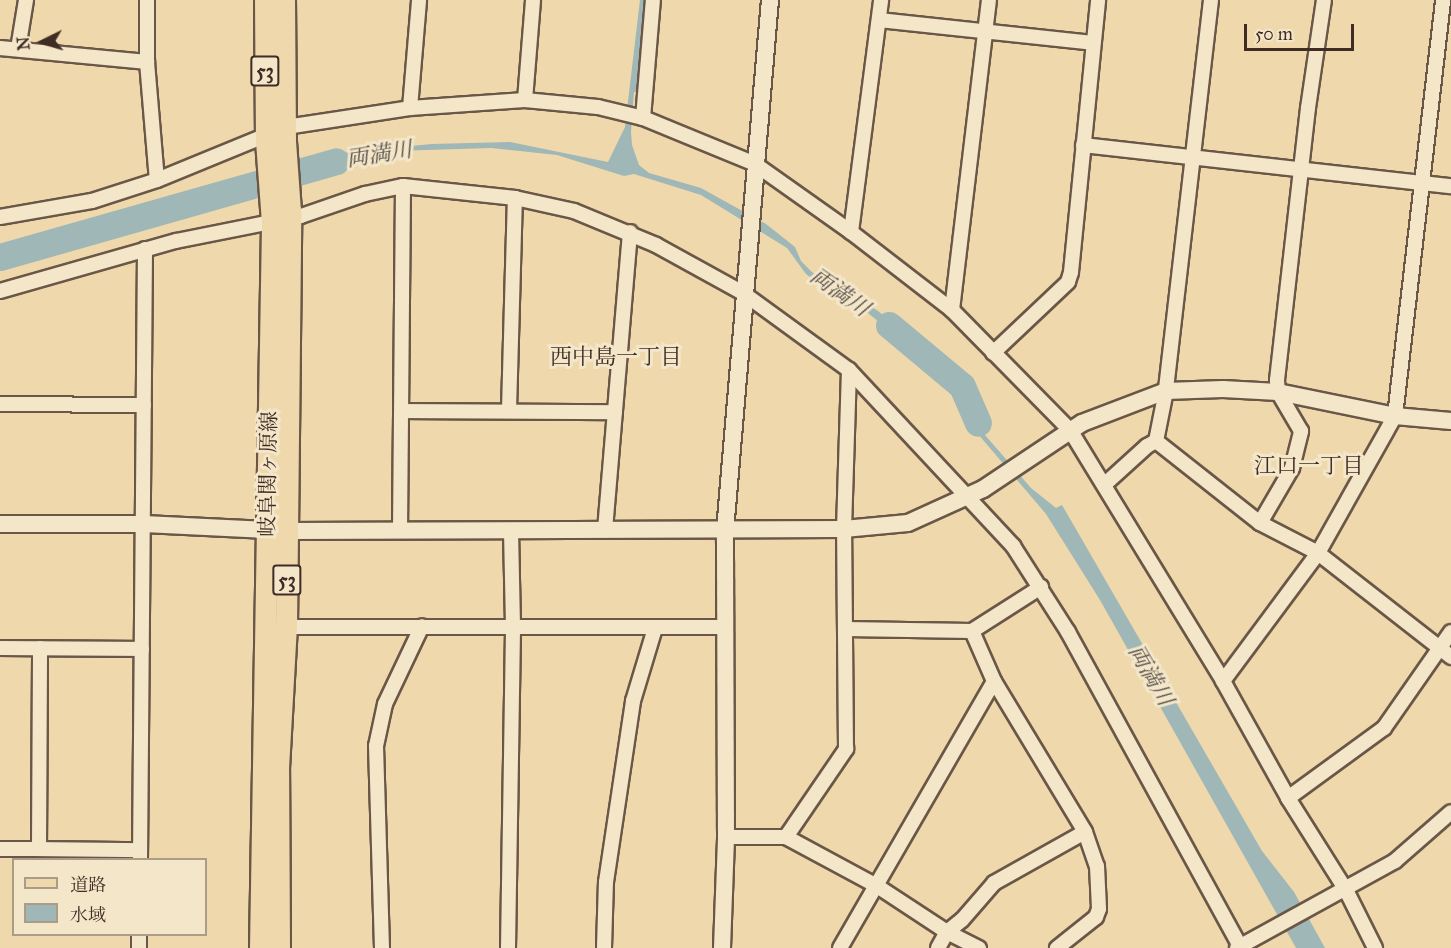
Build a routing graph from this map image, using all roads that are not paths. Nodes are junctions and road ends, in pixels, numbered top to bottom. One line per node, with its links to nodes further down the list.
1 (26, 0): 19 (street)
2 (147, 0): 20 (street)
3 (265, 0): 24 (main road, 岐阜関ヶ原線 / 53)
4 (284, 0): 24 (main road, 岐阜関ヶ原線 / 53)
5 (418, 0): 22 (street)
6 (533, 0): 21 (street)
7 (653, 0): 23 (street)
8 (770, 0): 28 (street)
9 (882, 0): 15 (street)
10 (989, 0): 16 (street)
11 (1098, 0): 17 (street)
12 (1211, 0): 26 (street)
13 (1324, 0): 27 (street)
14 (1443, 0): 30 (street)
15 (879, 20): 16 (street); 37 (street)
16 (985, 31): 17 (street); 41 (street)
17 (1093, 43): 25 (street)
18 (0, 48): 19 (street)
19 (18, 49): 20 (street)
20 (147, 62): 29 (street)
21 (525, 100): 22 (street); 23 (street)
22 (410, 108): 24 (street)
23 (643, 118): 28 (street)
24 (276, 136): 29 (street); 34 (main road, 岐阜関ヶ原線 / 53)
25 (1083, 145): 26 (street); 42 (street)
26 (1193, 157): 27 (street); 44 (street)
27 (1303, 171): 30 (street); 45 (street)
28 (754, 172): 37 (street); 40 (street)
29 (157, 180): 35 (street)
30 (1420, 183): 32 (street); 51 (street)
31 (403, 186): 33 (street); 34 (street); 49 (street)
32 (1451, 186)
33 (515, 198): 36 (street); 48 (street)
34 (281, 216): 38 (street); 63 (main road, 岐阜関ヶ原線 / 53)
35 (0, 218)
36 (630, 232): 40 (street); 50 (street)
37 (851, 232): 41 (street)
38 (145, 249): 39 (street); 47 (street)
39 (0, 291)
40 (743, 293): 43 (street); 65 (street)
41 (952, 310): 42 (street)
42 (993, 353): 53 (street)
43 (849, 370): 56 (street); 60 (street)
44 (1166, 391): 45 (street); 53 (street); 54 (street)
45 (1278, 392): 51 (street); 57 (street)
46 (0, 404): 47 (street)
47 (144, 405): 59 (street)
48 (509, 410): 49 (street); 50 (street)
49 (403, 411): 61 (street)
50 (615, 412): 62 (street)
51 (1395, 416): 52 (street); 66 (street)
52 (1451, 422)
53 (1065, 433): 55 (street); 56 (street)
54 (1156, 441): 55 (street); 57 (street)
55 (1104, 485): 82 (street)
56 (975, 492): 60 (street); 67 (street)
57 (1260, 523): 66 (street)
58 (0, 524): 59 (street)
59 (144, 524): 63 (street); 79 (street)
60 (844, 529): 65 (street); 73 (street)
61 (400, 530): 63 (street); 64 (street)
62 (605, 530): 64 (street); 65 (street)
63 (278, 531): 70 (main road, 岐阜関ヶ原線 / 53); 95 (main road, 岐阜関ヶ原線 / 53)
64 (511, 531): 69 (street)
65 (724, 531): 71 (street)
66 (1318, 553): 76 (street); 82 (street)
67 (1041, 587): 74 (street); 94 (street)
68 (422, 626): 69 (street); 70 (street); 97 (street)
69 (513, 626): 72 (street); 98 (street)
70 (286, 627): 96 (main road, 岐阜関ヶ原線 / 53)
71 (725, 627): 72 (street); 86 (street)
72 (655, 628): 99 (street)
73 (844, 629): 74 (street); 87 (street)
74 (972, 631): 81 (street)
75 (1451, 632): 76 (street)
76 (1440, 646): 80 (street); 83 (street)
77 (0, 648): 78 (street)
78 (40, 648): 79 (street); 89 (street)
79 (142, 649): 90 (street)
80 (1451, 657)
81 (994, 681): 85 (street); 91 (street)
82 (1223, 681): 83 (street)
83 (1288, 798): 92 (street)
84 (1451, 813): 92 (street)
85 (1084, 832): 93 (street); 104 (street)
86 (726, 837): 87 (street); 100 (street)
87 (786, 837): 91 (street)
88 (0, 849): 89 (street)
89 (39, 849): 90 (street)
90 (140, 855)
91 (877, 886): 93 (street); 101 (street)
92 (1342, 892): 94 (street); 105 (street)
93 (947, 932): 102 (street); 103 (street)
94 (1241, 946)
95 (260, 948)
96 (279, 948)
97 (382, 948)
98 (508, 948)
99 (604, 948)
100 (722, 948)
101 (840, 948)
102 (938, 948)
103 (979, 948)
104 (1057, 948)
105 (1375, 948)

